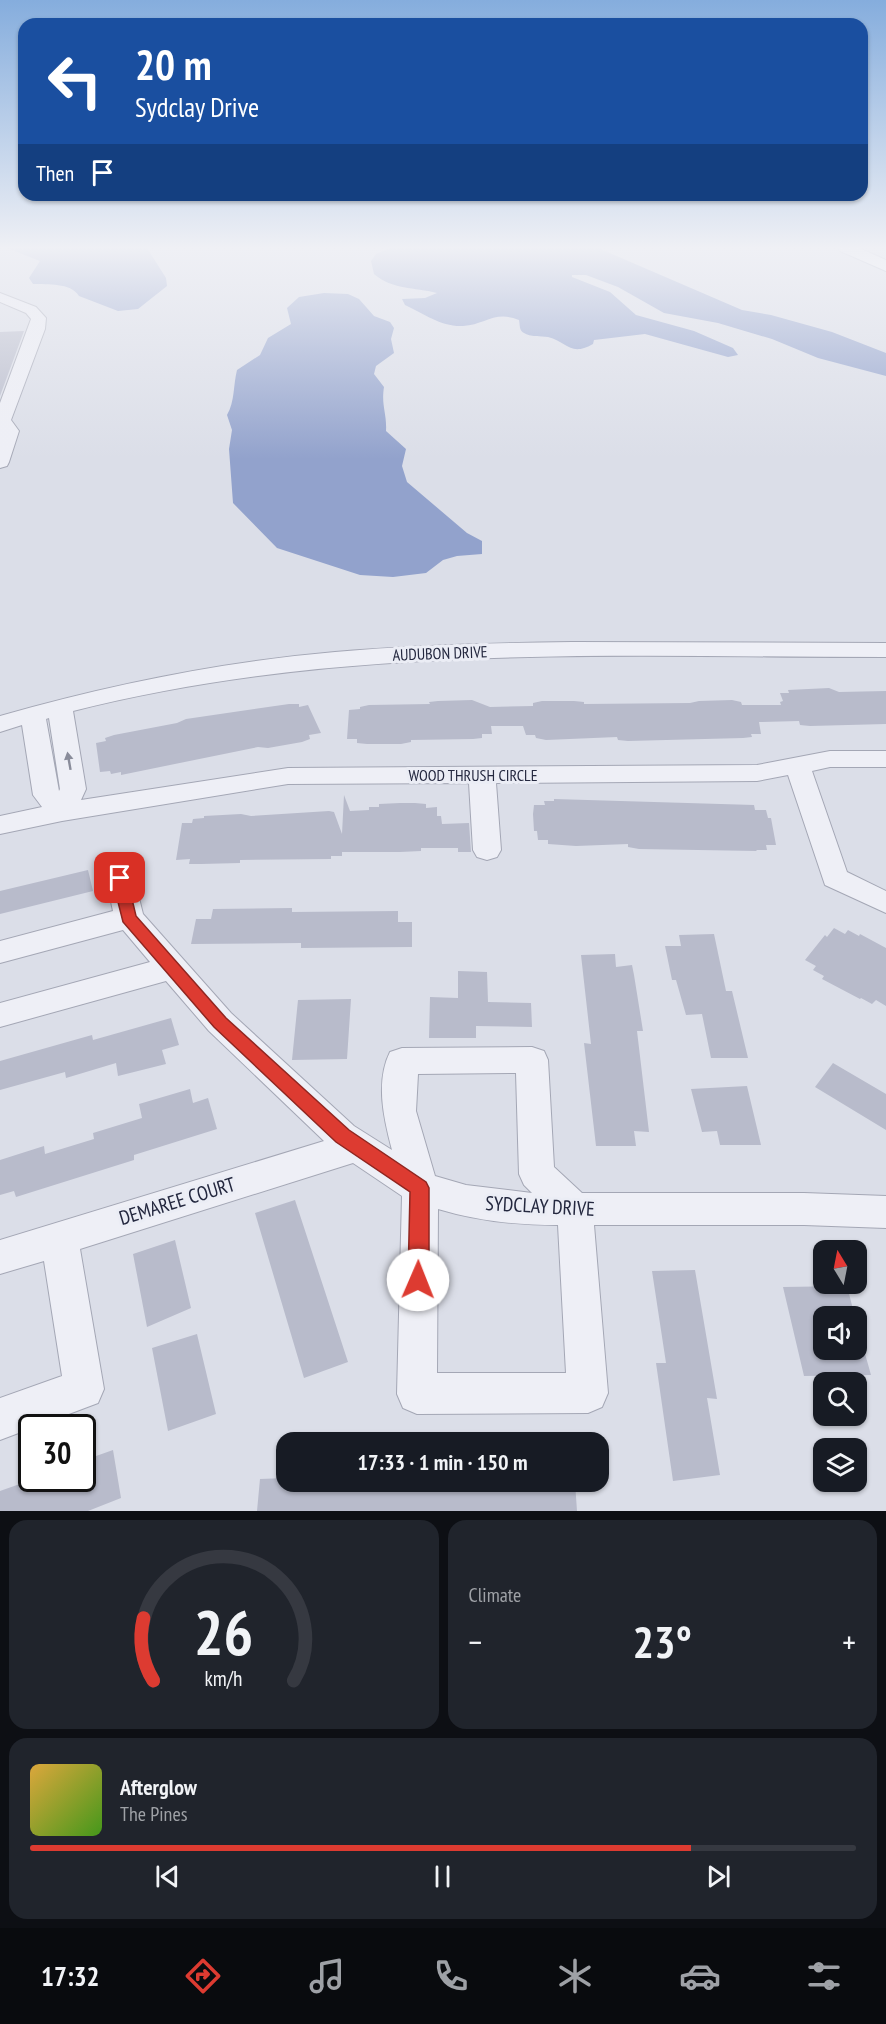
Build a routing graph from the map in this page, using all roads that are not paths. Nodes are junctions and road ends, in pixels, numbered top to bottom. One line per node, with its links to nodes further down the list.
1 (39, 319): 2 (street)
2 (5, 431): 3 (street)
3 (0, 462)
4 (886, 650): 5 (street, AUDUBON DRIVE)
5 (60, 708): 6 (street, AUDUBON DRIVE); 11 (street, one-way to 5)
6 (33, 714): 7 (street, AUDUBON DRIVE); 11 (street)
7 (0, 724)
8 (886, 759): 9 (street, WOOD THRUSH CIRCLE)
9 (798, 766): 10 (street, WOOD THRUSH CIRCLE); 15 (street)
10 (482, 775): 11 (street, WOOD THRUSH CIRCLE); 13 (street)
11 (62, 812): 12 (street, WOOD THRUSH CIRCLE)
12 (0, 822)
13 (486, 850)
14 (120, 878): 16 (street, SYDCLAY DRIVE)
15 (886, 903)
16 (129, 918): 17 (street); 18 (street, SYDCLAY DRIVE)
17 (0, 952)
18 (171, 968): 19 (street); 20 (street, SYDCLAY DRIVE)
19 (0, 1015)
20 (355, 1147): 21 (street, SYDCLAY DRIVE); 24 (street, DEMAREE COURT)
21 (420, 1188): 22 (street, SYDCLAY DRIVE); 22 (street); 22 (street)
22 (575, 1210): 23 (street, SYDCLAY DRIVE)
23 (886, 1212)
24 (59, 1238): 25 (street, DEMAREE COURT); 26 (street)
25 (0, 1257)
26 (0, 1419)

